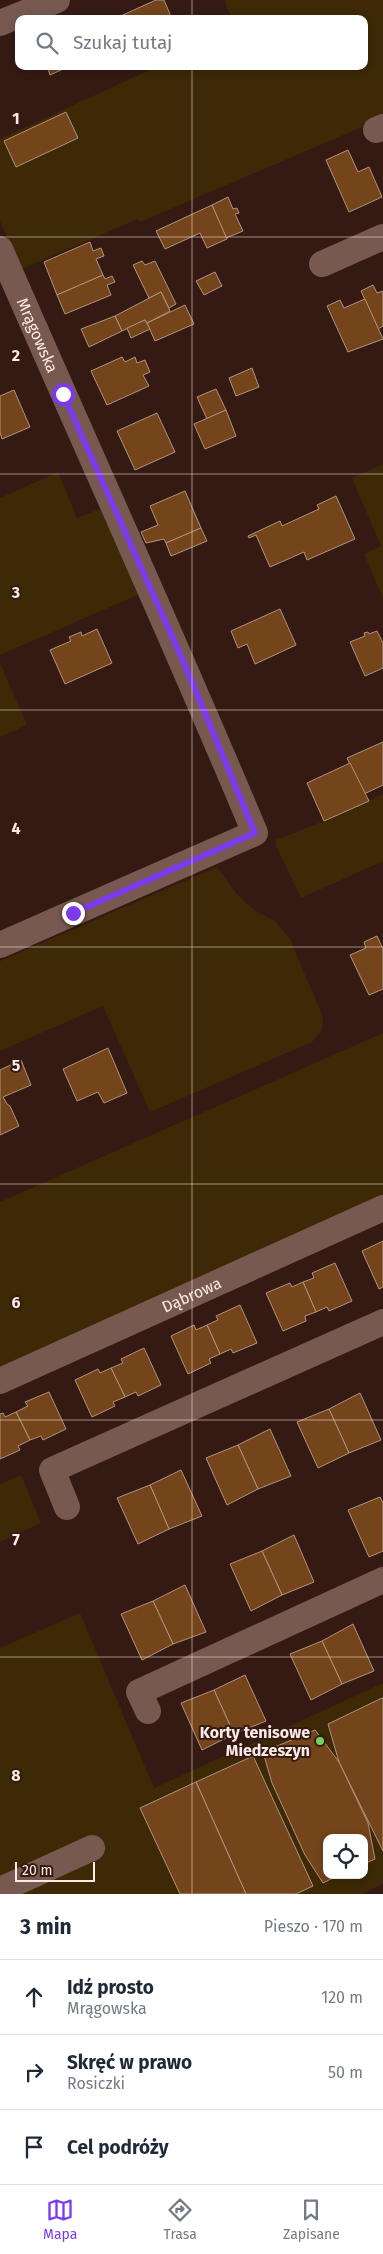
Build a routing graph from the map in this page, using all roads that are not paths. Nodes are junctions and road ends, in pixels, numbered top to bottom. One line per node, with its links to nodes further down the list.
1 (57, 0): 2 (street)
2 (20, 15)
3 (15, 17): 4 (street)
4 (0, 23)
5 (383, 236): 7 (street)
6 (0, 249): 8 (street, Mrągowska)
7 (322, 264)
8 (0, 945)
9 (383, 1208): 11 (street, Dąbrowa)
10 (383, 1322): 12 (street)
11 (0, 1381)
12 (67, 1507)
13 (383, 1580): 14 (street)
14 (148, 1711)
15 (92, 1848): 16 (street)
16 (0, 1890)

